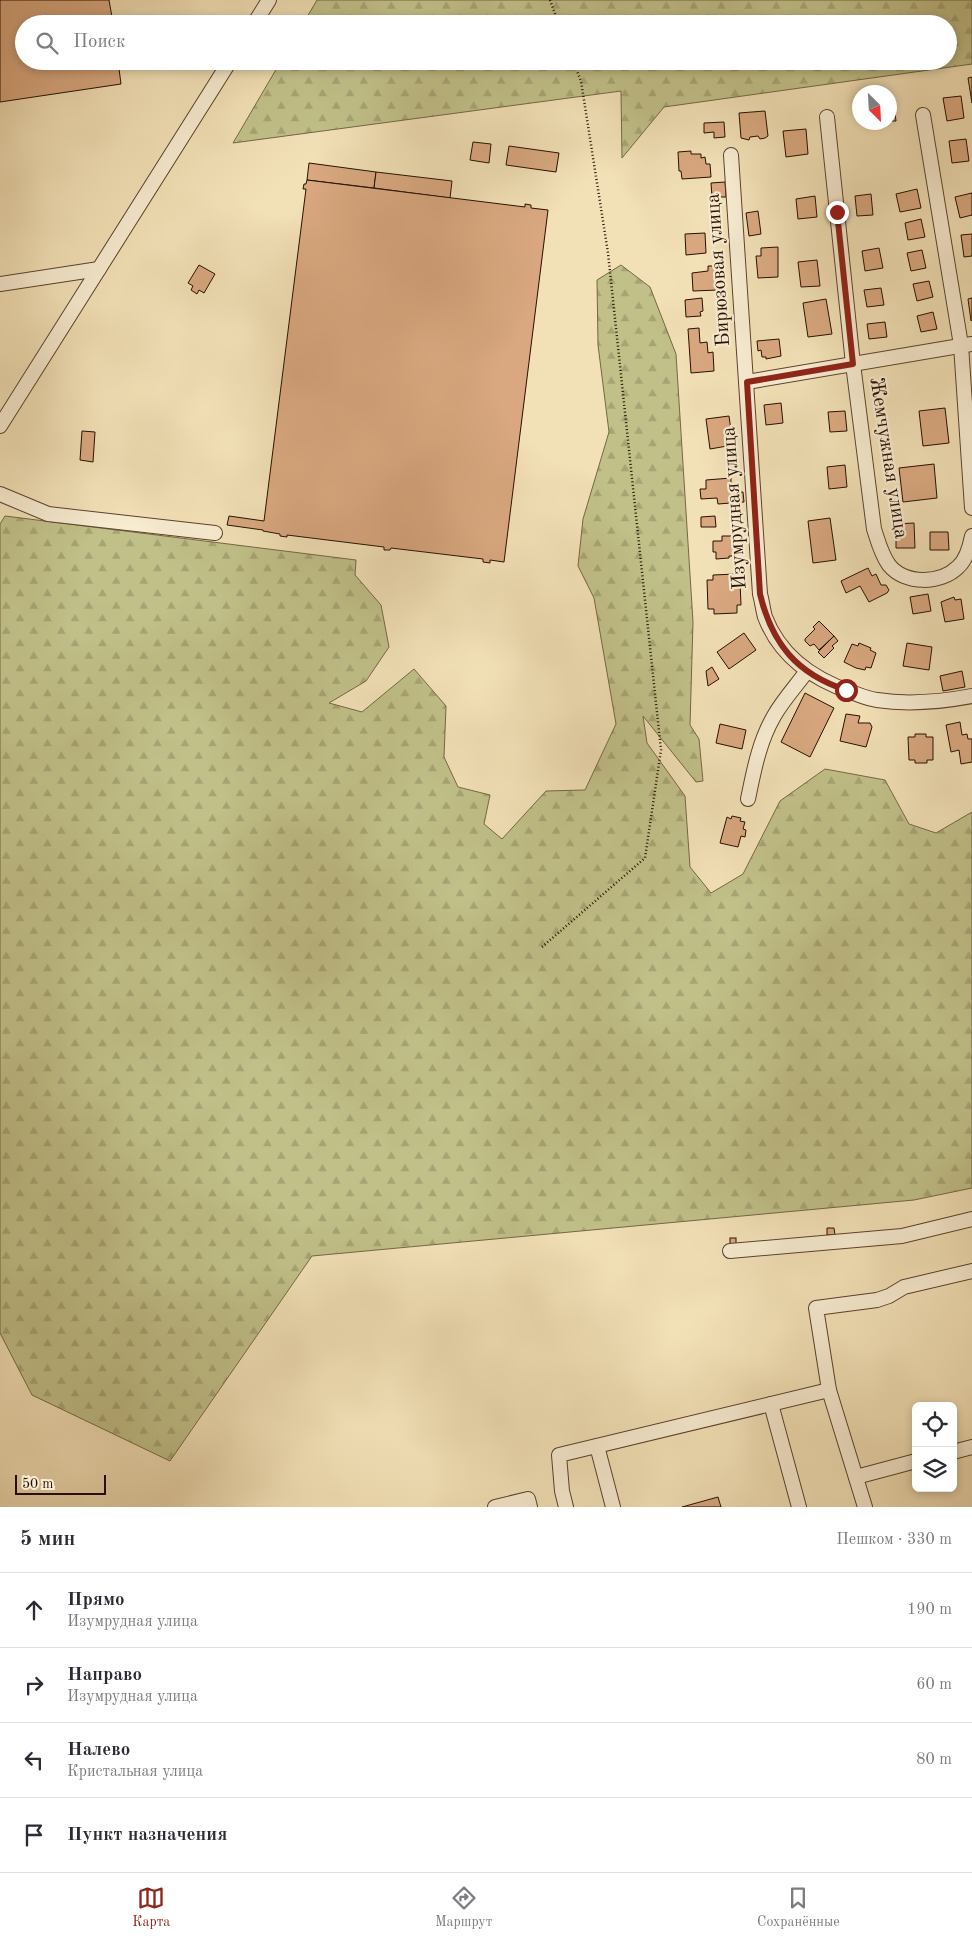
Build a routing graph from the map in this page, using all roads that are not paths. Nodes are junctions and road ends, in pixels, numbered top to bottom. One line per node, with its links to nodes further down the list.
1 (269, 0): 2 (street)
2 (260, 15)
3 (224, 70): 7 (street)
4 (923, 115): 9 (street)
5 (827, 117): 10 (street, Жемчужная улица)
6 (731, 155): 11 (street, Бирюзовая улица)
7 (99, 269): 8 (street); 12 (street)
8 (0, 284)
9 (967, 344): 10 (street); 14 (street)
10 (853, 364): 11 (street); 16 (street, Жемчужная улица)
11 (747, 382): 17 (street, Изумрудная улица)
12 (0, 426)
13 (0, 494): 15 (street)
14 (972, 508)
15 (215, 533)
16 (972, 536)
17 (807, 672): 18 (street, Изумрудная улица); 19 (street)
18 (972, 696)
19 (748, 798)
20 (972, 1218): 21 (street)
21 (730, 1251)
22 (971, 1276): 23 (street)
23 (829, 1390): 24 (street); 29 (street)
24 (771, 1404): 25 (street); 34 (street)
25 (597, 1446): 32 (street); 33 (street)
26 (972, 1447): 27 (street)
27 (957, 1451)
28 (912, 1463): 29 (street)
29 (856, 1477): 35 (street)
30 (496, 1507): 31 (street)
31 (530, 1507)
32 (566, 1507)
33 (613, 1507)
34 (799, 1507)
35 (864, 1507)

